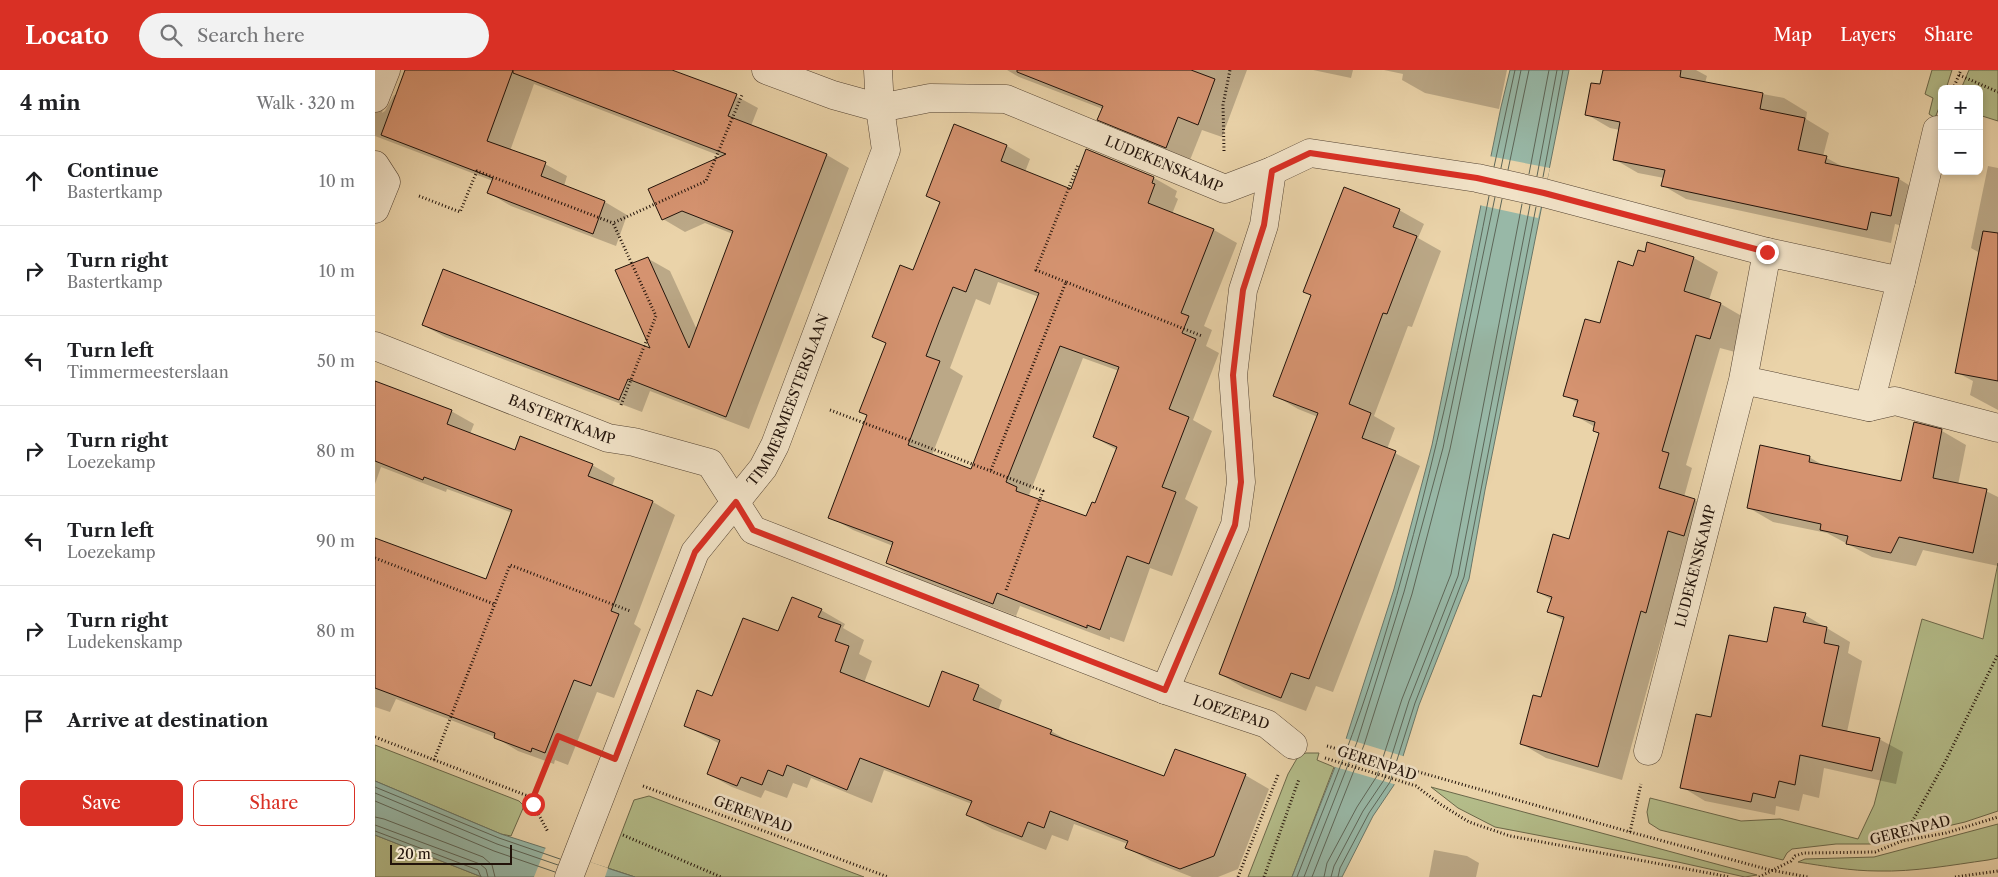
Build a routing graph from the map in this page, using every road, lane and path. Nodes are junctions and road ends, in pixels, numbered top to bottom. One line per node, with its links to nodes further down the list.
1 (386, 70): 10 (street)
2 (766, 70): 11 (street)
3 (878, 70): 11 (street, TIMMERMEESTERSLAAN)
4 (1230, 70): 16 (path)
5 (1960, 70): 6 (path)
6 (1959, 75): 7 (path); 9 (path)
7 (1955, 85)
8 (745, 87): 18 (path)
9 (1998, 92)
10 (375, 98)
11 (880, 108): 13 (street, LUDEKENSKAMP); 30 (street, TIMMERMEESTERSLAAN)
12 (1937, 130): 20 (street)
13 (1091, 133): 16 (street, LUDEKENSKAMP); 21 (path)
14 (1272, 171): 16 (street, LUDEKENSKAMP); 19 (street, LUDEKENSKAMP); 23 (street)
15 (381, 174): 17 (street); 18 (path)
16 (1225, 189)
17 (375, 209)
18 (613, 223): 28 (path)
19 (1767, 252): 20 (street, LUDEKENSKAMP); 24 (street, LUDEKENSKAMP)
20 (1901, 281): 25 (street)
21 (1066, 282): 23 (path); 29 (path)
22 (375, 346): 28 (street, BASTERTKAMP)
23 (1236, 349): 36 (street)
24 (1743, 380): 25 (street); 39 (street, LUDEKENSKAMP)
25 (1869, 407): 27 (street)
26 (830, 410): 29 (path)
27 (1998, 428)
28 (608, 438): 30 (street, BASTERTKAMP)
29 (991, 470): 34 (path)
30 (736, 502): 34 (street, BASTERTKAMP); 42 (street, TIMMERMEESTERSLAAN)
31 (375, 558): 32 (path)
32 (494, 604): 33 (path); 41 (path)
33 (630, 611)
34 (994, 624): 36 (street, LOEZEPAD)
35 (1998, 654): 49 (path)
36 (1165, 690): 38 (street, LOEZEPAD)
37 (375, 737): 41 (path)
38 (1293, 745): 47 (path, GERENPAD); 56 (path)
39 (1648, 751): 47 (path)
40 (1318, 756): 58 (path, GERENPAD)
41 (434, 760): 44 (path)
42 (612, 766): 44 (path); 50 (street, TIMMERMEESTERSLAAN); 55 (path, GERENPAD)
43 (1302, 770): 57 (path)
44 (533, 798): 48 (path)
45 (1998, 817): 49 (path, GERENPAD)
46 (615, 832): 54 (path)
47 (1630, 832): 51 (path, GERENPAD)
48 (549, 834)
49 (1902, 841): 51 (path, GERENPAD)
50 (573, 867)
51 (1770, 870): 53 (path, GERENPAD); 59 (path, GERENPAD)
52 (1998, 871): 61 (path)
53 (1791, 876): 60 (path, GERENPAD)
54 (721, 877)
55 (888, 877)
56 (1237, 877)
57 (1264, 877)
58 (1730, 877)
59 (1759, 877)
60 (1808, 877)
61 (1955, 877)

